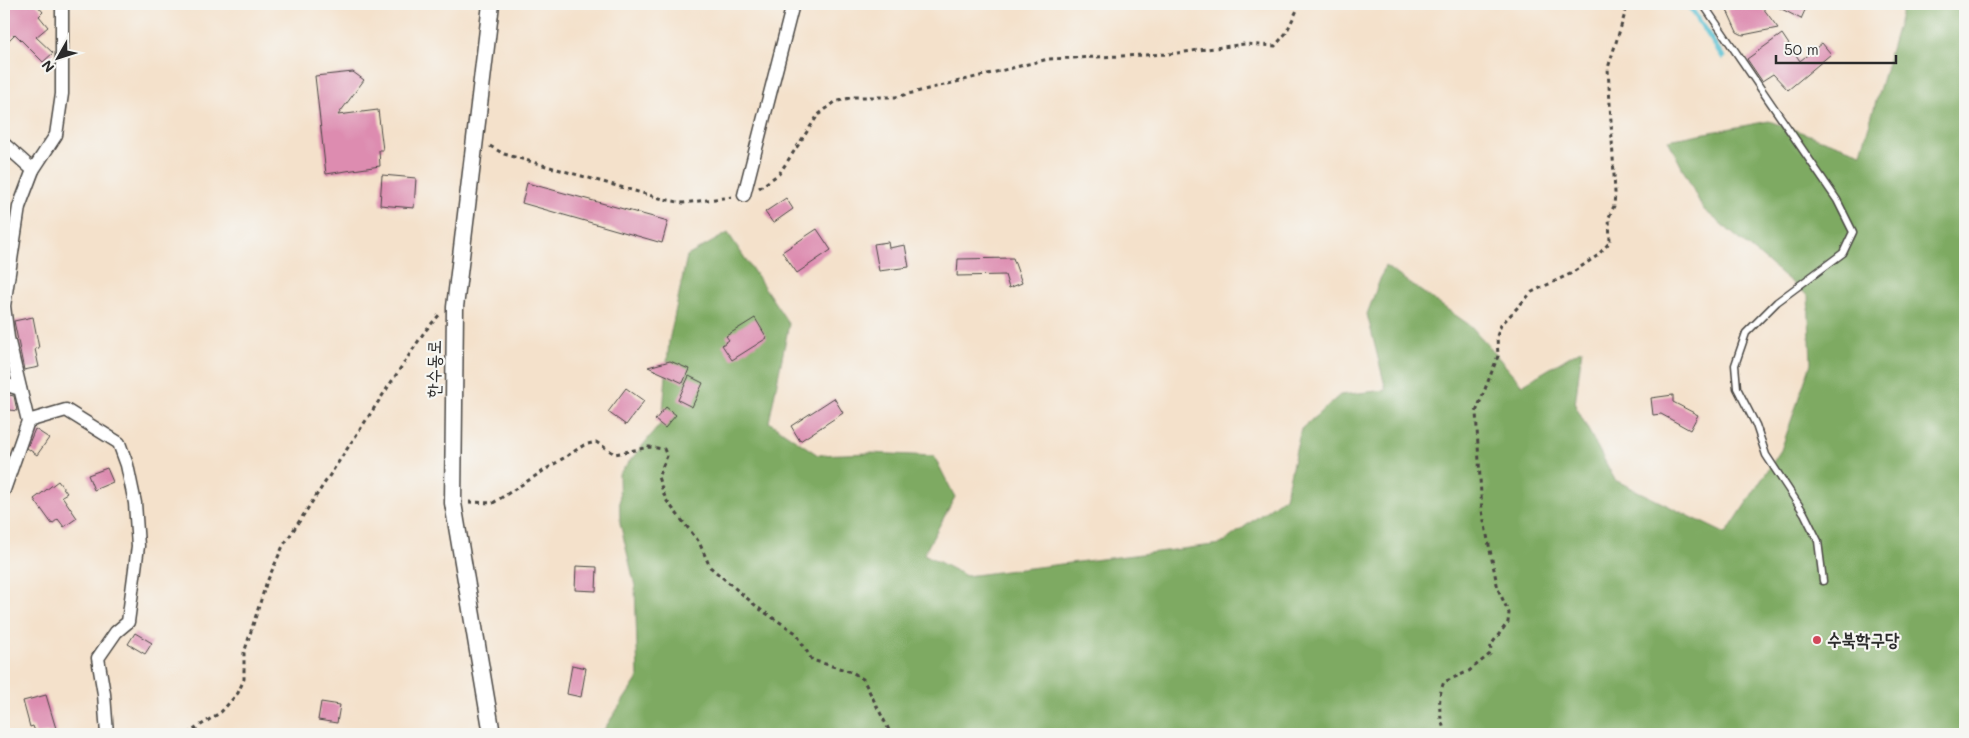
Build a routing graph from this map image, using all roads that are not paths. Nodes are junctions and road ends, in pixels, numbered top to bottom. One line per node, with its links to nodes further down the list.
1 (62, 4): 6 (street)
2 (491, 4): 14 (street, 한수동로)
3 (793, 4): 7 (street)
4 (1703, 4): 12 (lane)
5 (4, 144): 6 (street)
6 (33, 170): 9 (street)
7 (744, 195)
8 (4, 384): 9 (street)
9 (20, 389): 10 (street)
10 (28, 421): 11 (street); 13 (street)
11 (4, 490)
12 (1823, 581)
13 (107, 734)
14 (492, 734)

